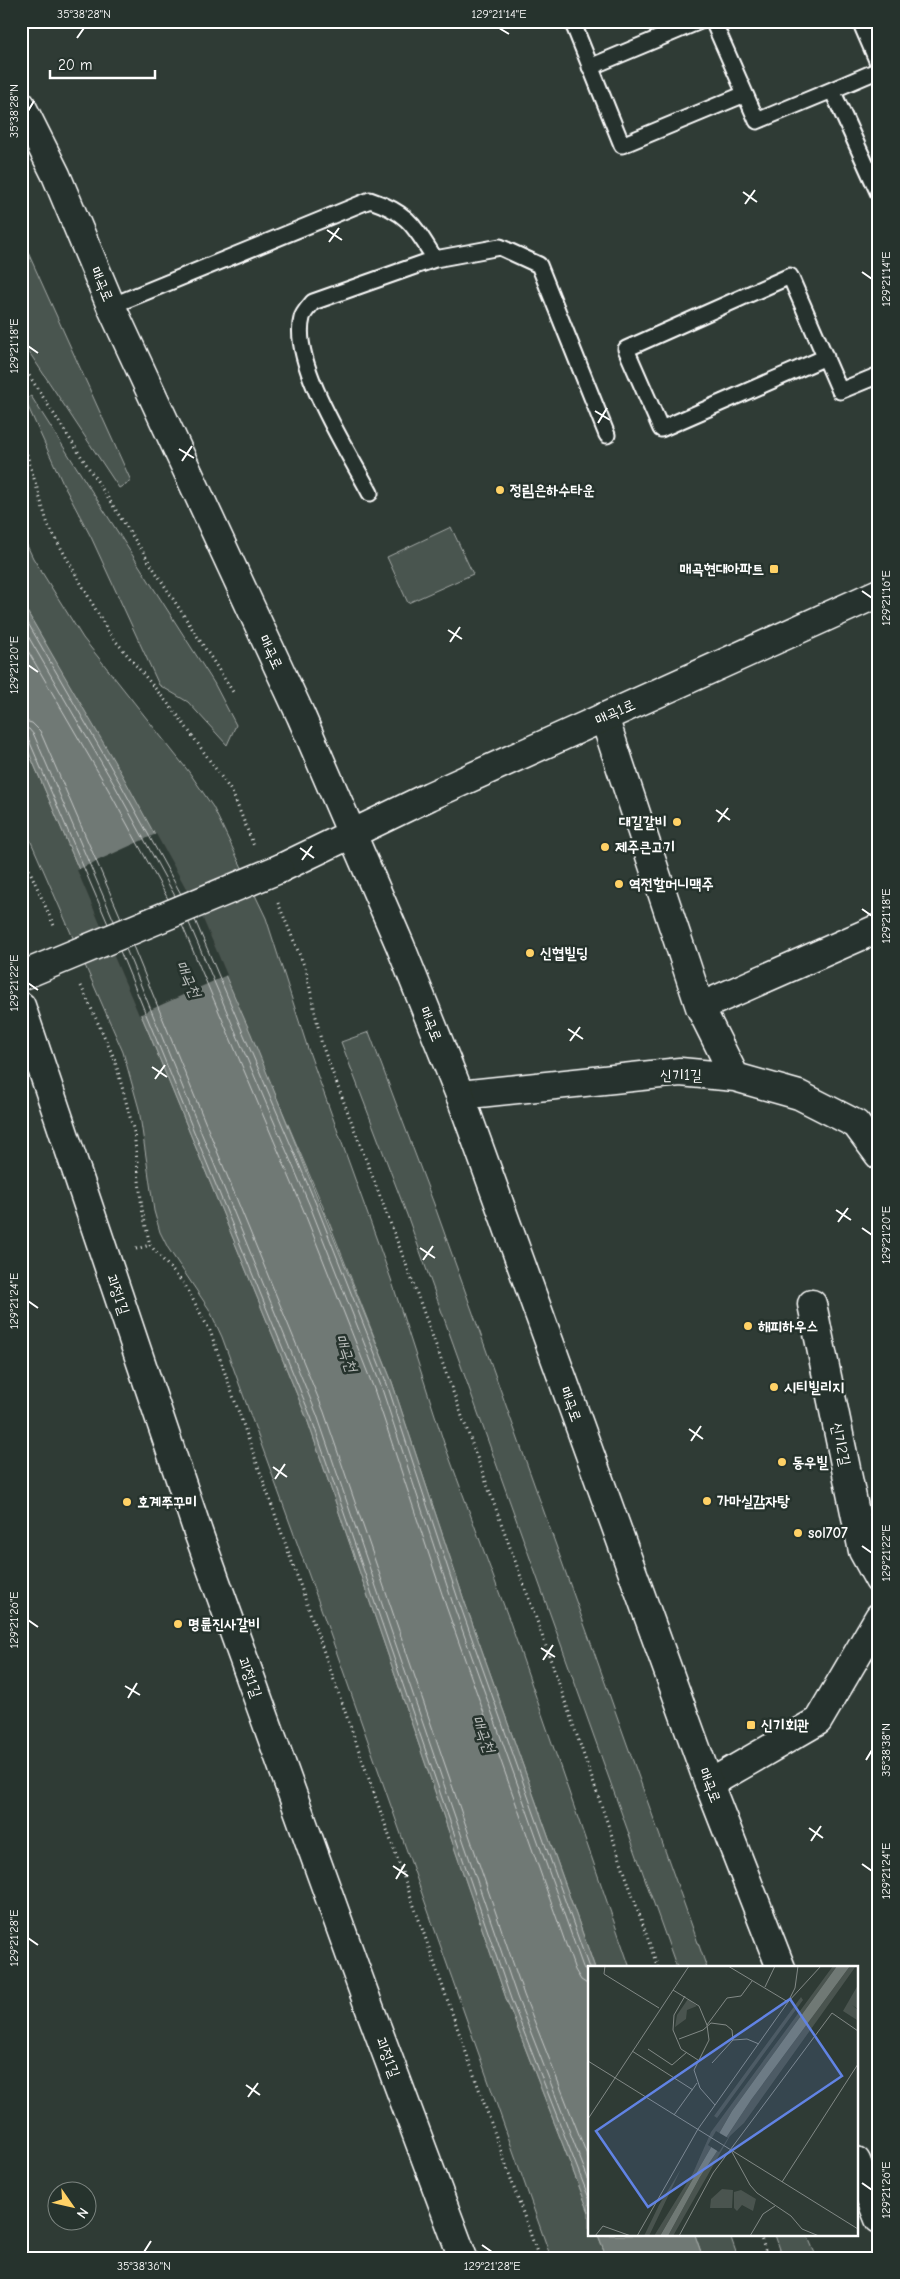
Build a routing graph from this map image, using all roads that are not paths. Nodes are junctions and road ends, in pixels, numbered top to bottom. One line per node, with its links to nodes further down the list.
1 (572, 21): 6 (lane)
2 (700, 21): 6 (lane)
3 (713, 21): 9 (lane)
4 (860, 21): 5 (lane)
5 (879, 65)
6 (590, 67): 9 (lane)
7 (879, 70): 8 (lane)
8 (832, 90): 9 (lane); 11 (lane)
9 (745, 94)
10 (21, 105): 13 (street, 매곡로)
11 (878, 189)
12 (435, 259): 13 (lane); 16 (lane); 17 (lane)
13 (111, 306): 20 (street, 매곡로)
14 (826, 357): 14 (lane); 15 (lane)
15 (879, 375)
16 (606, 435)
17 (370, 493)
18 (879, 593): 19 (street, 매곡1로)
19 (604, 717): 20 (street, 매곡1로); 24 (street)
20 (353, 833): 22 (street, 매곡1로, bridge); 26 (street, 매곡로)
21 (879, 928): 24 (street)
22 (21, 976)
23 (21, 1006): 35 (street, 괴정1길)
24 (700, 1007): 25 (street)
25 (735, 1077): 26 (street, 신기1길); 27 (street, 신기1길)
26 (460, 1095): 31 (street, 매곡로)
27 (879, 1155)
28 (812, 1304): 29 (street, 신기2길)
29 (879, 1580)
30 (879, 1617): 31 (street)
31 (709, 1784): 32 (street, 매곡로)
32 (780, 1966)
33 (858, 2166): 34 (street)
34 (879, 2219)
35 (463, 2258)

